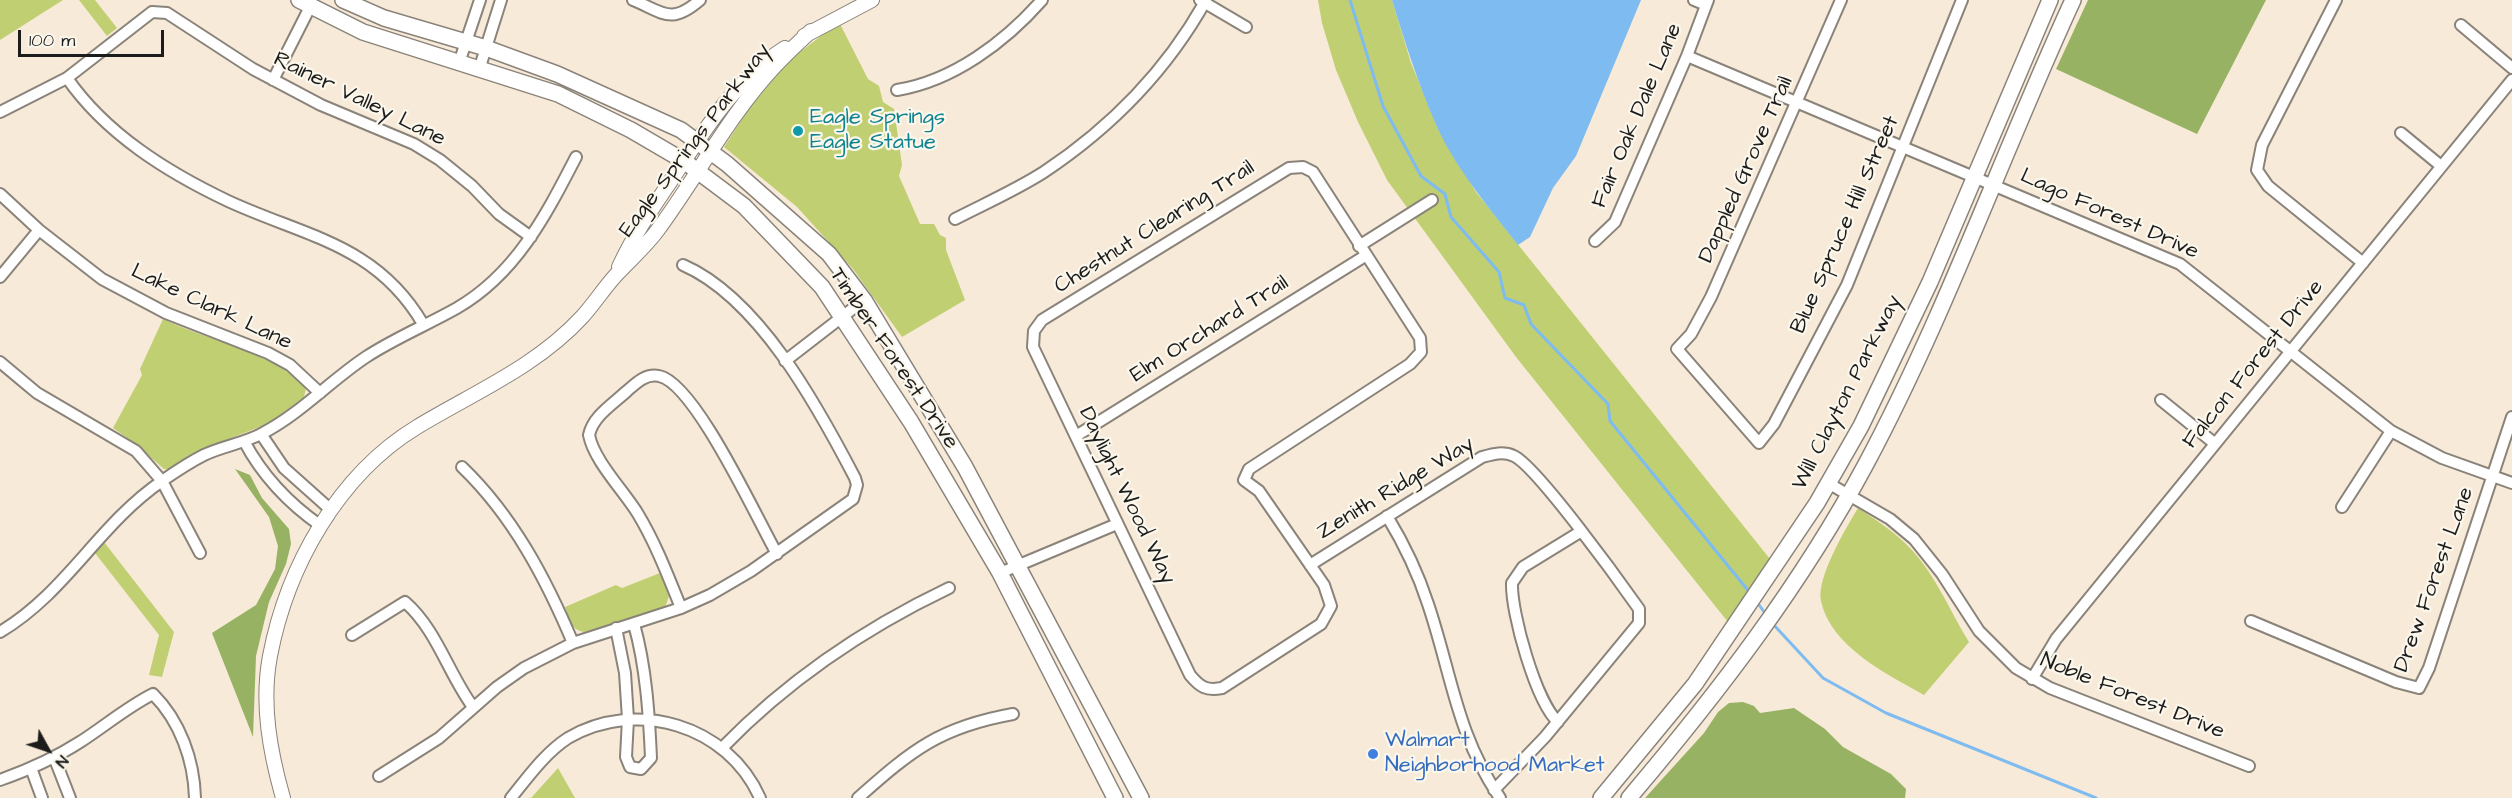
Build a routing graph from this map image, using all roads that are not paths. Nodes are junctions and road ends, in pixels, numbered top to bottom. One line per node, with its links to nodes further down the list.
1 (343, 0): 21 (main road, Timber Forest Drive)
2 (480, 0): 21 (street)
3 (501, 0): 22 (street)
4 (633, 0): 5 (street)
5 (699, 0)
6 (872, 0): 20 (street, Eagle Springs Parkway)
7 (1042, 0): 30 (street)
8 (1694, 0): 15 (street)
9 (1841, 0): 31 (street, Dappled Grove Trail)
10 (1962, 0): 35 (street, Blue Spruce Hill Street)
11 (2073, 0): 17 (main road, Will Clayton Parkway)
12 (2336, 0): 50 (street)
13 (1203, 1): 19 (street); 45 (street)
14 (305, 3): 24 (main road, Timber Forest Drive); 28 (street)
15 (1707, 3): 23 (street, Fair Oak Dale Lane)
16 (2047, 7): 17 (main road); 41 (main road, Will Clayton Parkway)
17 (2063, 21): 42 (main road, Will Clayton Parkway)
18 (2461, 25): 25 (street)
19 (1246, 27)
20 (811, 31): 34 (street, Eagle Springs Parkway); 36 (street, Eagle Springs Parkway)
21 (466, 44): 22 (main road, Timber Forest Drive); 24 (street)
22 (486, 48): 26 (street); 34 (main road, Timber Forest Drive)
23 (1687, 56): 31 (street, Lago Forest Drive); 48 (street, Fair Oak Dale Lane)
24 (459, 63): 26 (main road, Timber Forest Drive)
25 (2512, 68)
26 (479, 70): 38 (main road, Timber Forest Drive)
27 (67, 78): 28 (street, Rainer Valley Lane); 32 (street); 58 (street)
28 (273, 80): 47 (street, Rainer Valley Lane)
29 (2512, 80): 39 (street, Falcon Forest Drive)
30 (897, 90)
31 (1797, 103): 35 (street, Lago Forest Drive); 60 (street, Dappled Grove Trail)
32 (0, 112)
33 (2401, 133): 39 (street)
34 (697, 142): 36 (main road, Timber Forest Drive); 38 (street, Eagle Springs Parkway)
35 (1904, 148): 41 (street, Lago Forest Drive); 60 (street, Blue Spruce Hill Street)
36 (711, 152): 40 (street, Eagle Springs Parkway); 54 (main road, Timber Forest Drive)
37 (576, 157): 47 (street)
38 (684, 161): 40 (main road, Timber Forest Drive); 53 (street, Eagle Springs Parkway)
39 (2441, 166): 50 (street, Falcon Forest Drive)
40 (699, 170): 53 (street, Eagle Springs Parkway); 55 (main road, Timber Forest Drive)
41 (1975, 176): 42 (street, Lago Forest Drive); 57 (main road, Will Clayton Parkway)
42 (1994, 184): 59 (main road, Will Clayton Parkway); 61 (street, Lago Forest Drive)
43 (0, 194): 46 (street, Lake Clark Lane)
44 (1432, 200): 49 (street, Elm Orchard Trail)
45 (955, 219)
46 (39, 230): 52 (street); 64 (street, Lake Clark Lane)
47 (531, 237): 58 (street)
48 (1595, 241)
49 (1362, 251): 56 (street, Chestnut Clearing Trail); 69 (street, Elm Orchard Trail); 86 (street)
50 (2363, 263): 61 (street, Falcon Forest Drive)
51 (683, 265): 62 (street)
52 (0, 277)
53 (614, 277): 79 (street, Eagle Springs Parkway)
54 (864, 300): 55 (street); 87 (main road, Timber Forest Drive)
55 (842, 317): 62 (street); 88 (main road, Timber Forest Drive)
56 (1042, 320): 69 (street, Daylight Wood Way)
57 (1911, 322): 59 (main road); 75 (main road, Will Clayton Parkway)
58 (423, 324): 64 (street)
59 (1932, 330): 77 (main road, Will Clayton Parkway)
60 (1677, 349)
61 (2290, 350): 67 (street, Lago Forest Drive); 71 (street, Falcon Forest Drive)
62 (785, 361): 85 (street)
63 (0, 362): 74 (street)
64 (320, 393): 68 (street)
65 (2161, 400): 71 (street)
66 (2512, 417): 73 (street, Drew Forest Lane)
67 (2391, 431): 73 (street, Lago Forest Drive); 78 (street)
68 (261, 434): 70 (street); 79 (street)
69 (1076, 436): 81 (street, Daylight Wood Way)
70 (244, 441): 74 (street); 82 (street)
71 (2214, 443): 97 (street, Falcon Forest Drive)
72 (462, 467): 96 (street)
73 (2493, 477): 76 (street, Lago Forest Drive); 91 (street, Drew Forest Lane)
74 (162, 481): 84 (street); 94 (street)
75 (1828, 483): 77 (street, Noble Forest Drive); 98 (main road, Will Clayton Parkway)
76 (2512, 483)
77 (1848, 494): 97 (street, Noble Forest Drive); 99 (main road, Will Clayton Parkway)
78 (2342, 507)
79 (331, 510): 82 (street, Eagle Springs Parkway)
80 (1387, 516): 83 (street, Zenith Ridge Way); 86 (street, Zenith Ridge Way); 111 (street)
81 (1118, 524): 86 (street, Daylight Wood Way); 87 (street)
82 (321, 526): 115 (street, Eagle Springs Parkway)
83 (1580, 532): 104 (street); 104 (street, Zenith Ridge Way)
84 (200, 552)
85 (777, 554): 90 (street); 90 (street)
86 (1310, 565)
87 (1017, 566): 88 (street); 120 (main road, Timber Forest Drive)
88 (1000, 573): 119 (main road, Timber Forest Drive)
89 (949, 588): 105 (street)
90 (681, 608): 92 (street)
91 (2250, 621)
92 (634, 624): 93 (street); 103 (street)
93 (616, 628): 96 (street); 102 (street)
94 (0, 632)
95 (352, 635): 100 (street)
96 (573, 643): 100 (street)
97 (2032, 679): 107 (street, Noble Forest Drive)
98 (1691, 688): 99 (main road); 121 (main road, Will Clayton Parkway)
99 (1709, 702): 122 (main road, Will Clayton Parkway)
100 (473, 707): 109 (street)
101 (1013, 714): 118 (street)
102 (628, 719): 103 (street); 103 (street); 116 (street)
103 (648, 719): 105 (street)
104 (1558, 722): 111 (street)
105 (722, 748): 117 (street)
106 (54, 757): 108 (street); 113 (street); 114 (street)
107 (2249, 766)
108 (31, 768): 110 (street); 112 (street)
109 (379, 776)
110 (0, 780)
111 (1497, 794)
112 (42, 798)
113 (70, 798)
114 (195, 798)
115 (283, 798)
116 (511, 798)
117 (760, 798)
118 (858, 798)
119 (1115, 798)
120 (1141, 798)
121 (1600, 798)
122 (1629, 798)

